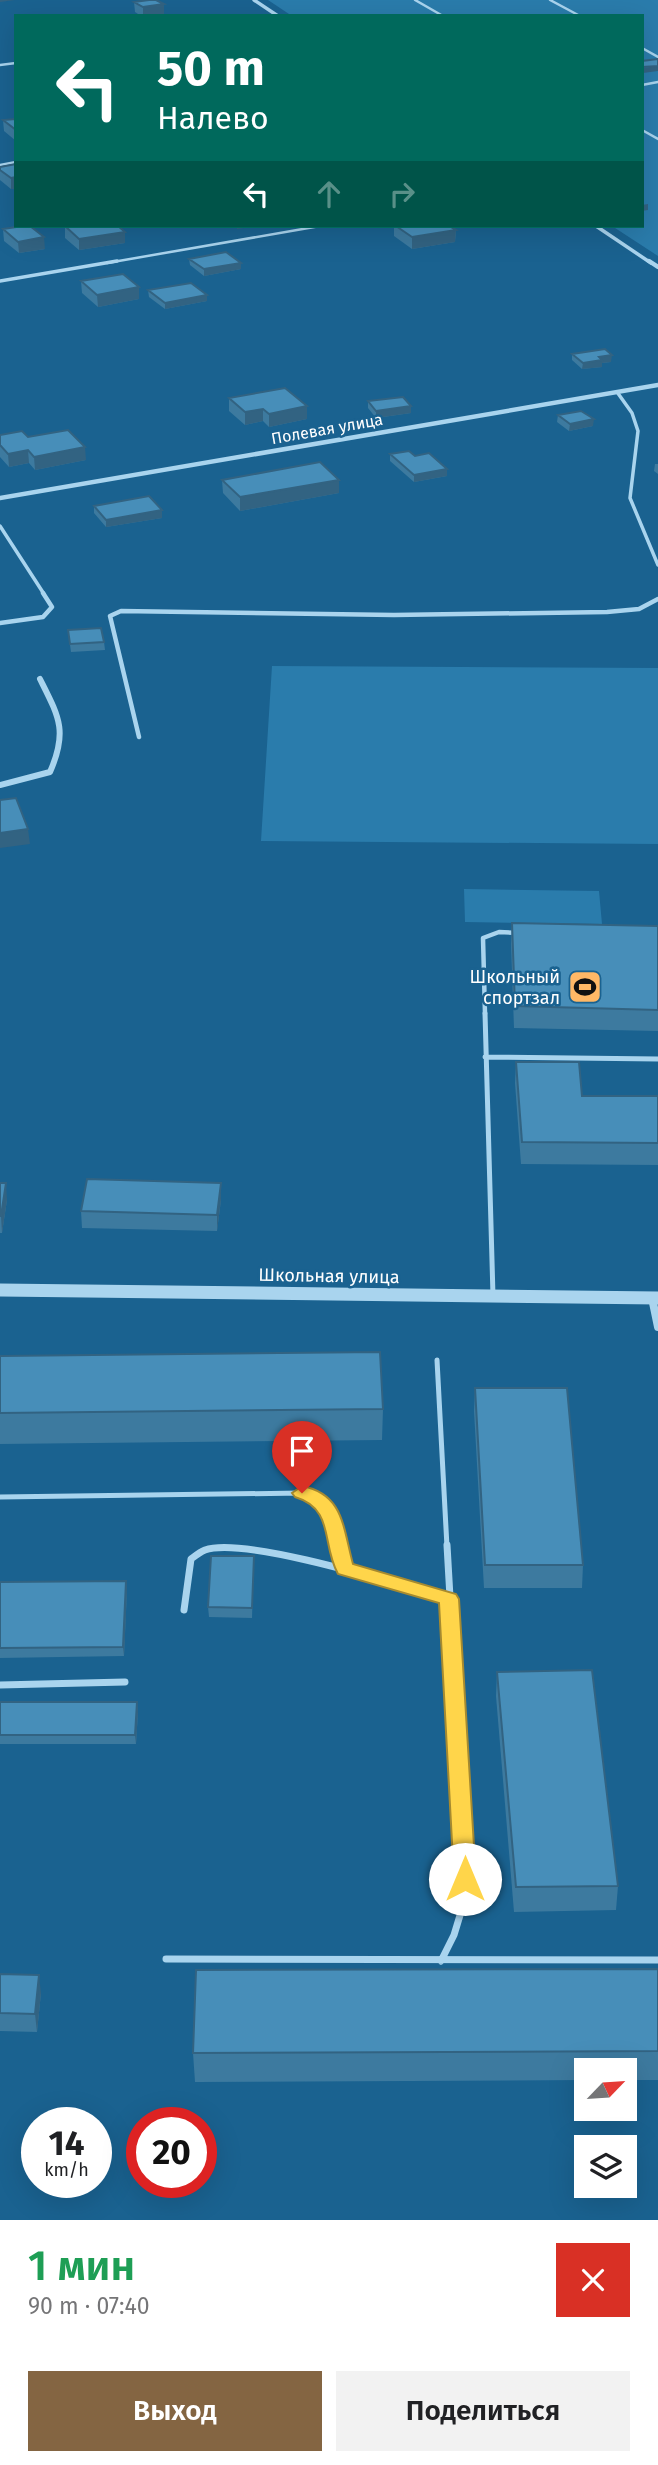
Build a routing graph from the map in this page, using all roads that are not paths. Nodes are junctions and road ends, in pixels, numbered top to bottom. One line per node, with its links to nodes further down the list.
1 (254, 0): 4 (street)
2 (415, 0): 5 (lane)
3 (550, 0): 6 (lane)
4 (275, 14)
5 (440, 14)
6 (576, 14)
7 (308, 228): 10 (lane)
8 (599, 228): 9 (street)
9 (658, 267)
10 (0, 281)
11 (658, 385): 12 (street, Полевая улица)
12 (617, 392): 13 (street, Полевая улица); 15 (lane)
13 (0, 498)
14 (0, 526): 17 (lane)
15 (658, 565)
16 (658, 599): 19 (lane)
17 (0, 624)
18 (40, 678): 20 (street)
19 (139, 737)
20 (0, 785)
21 (525, 933): 22 (lane)
22 (485, 1057): 23 (lane); 25 (lane)
23 (658, 1059)
24 (0, 1290): 25 (street, Школьная улица)
25 (493, 1296): 26 (street, Школьная улица)
26 (655, 1298): 27 (street)
27 (658, 1327)
28 (437, 1360): 31 (lane)
29 (0, 1497): 30 (lane)
30 (345, 1569): 31 (lane); 32 (lane)
31 (449, 1599): 36 (lane)
32 (184, 1610)
33 (125, 1682): 34 (lane)
34 (0, 1685)
35 (166, 1959): 36 (lane)
36 (441, 1961): 37 (lane)
37 (658, 1961)

